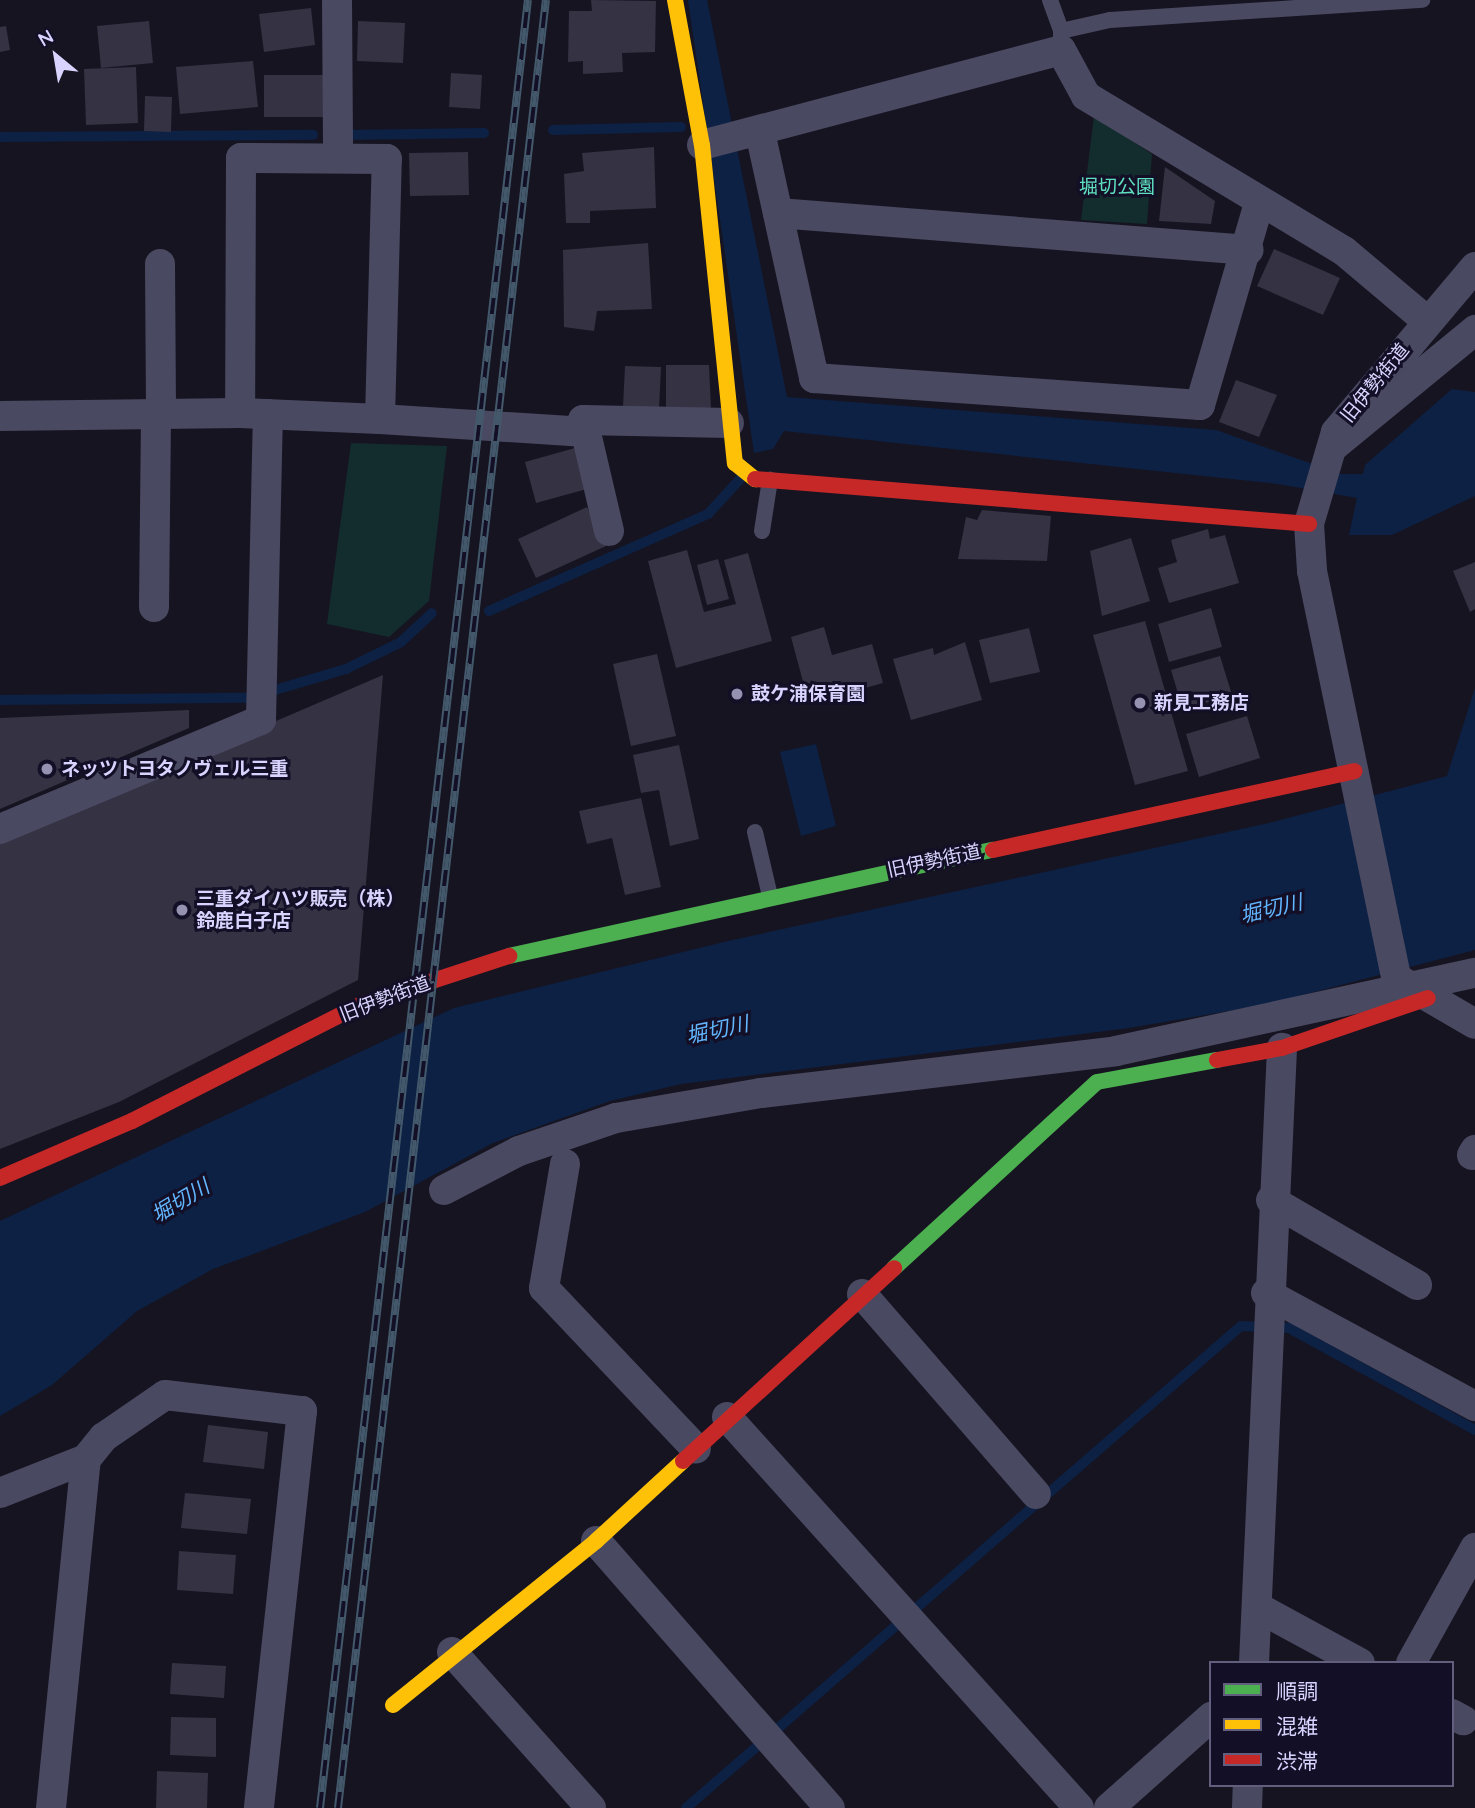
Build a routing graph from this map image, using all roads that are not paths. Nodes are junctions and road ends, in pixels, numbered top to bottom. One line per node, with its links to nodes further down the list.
1 (337, 0): 8 (street)
2 (675, 0): 7 (street)
3 (1051, 0): 5 (lane)
4 (1422, 0): 5 (lane)
5 (1061, 40): 6 (street); 9 (street)
6 (752, 135): 7 (street); 10 (street)
7 (702, 145): 20 (street)
8 (338, 158): 16 (street); 19 (street)
9 (1259, 202): 11 (street); 14 (street)
10 (778, 213): 11 (street); 11 (street)
11 (1249, 250)
12 (160, 264): 17 (street)
13 (1475, 267): 14 (street, 旧伊勢街道)
14 (1426, 320): 22 (street, 旧伊勢街道)
15 (1475, 330): 22 (street)
16 (254, 413): 17 (street); 19 (street); 29 (street)
17 (159, 414): 18 (street); 27 (street)
18 (0, 416)
19 (380, 419): 21 (street)
20 (729, 423): 21 (street); 23 (street)
21 (586, 432): 25 (street)
22 (1329, 456): 24 (street, 旧伊勢街道)
23 (763, 480): 24 (street); 26 (lane)
24 (1310, 517): 28 (street, 旧伊勢街道)
25 (609, 531)
26 (762, 531)
27 (154, 607)
28 (1354, 771): 31 (street, 旧伊勢街道); 33 (street)
29 (0, 829)
30 (755, 832): 31 (lane)
31 (770, 896): 37 (street, 旧伊勢街道)
32 (1475, 973): 33 (street)
33 (1411, 987): 34 (street); 35 (street); 38 (street)
34 (1475, 1024)
35 (1282, 1048): 39 (street); 41 (street)
36 (565, 1164): 45 (street)
37 (0, 1178)
38 (444, 1190)
39 (1271, 1200): 40 (street); 42 (street)
40 (1416, 1285)
41 (862, 1294): 44 (street); 48 (street)
42 (1266, 1299): 43 (street); 51 (street)
43 (1475, 1406)
44 (727, 1417): 45 (street); 63 (street)
45 (696, 1449): 49 (street)
46 (86, 1459): 47 (street); 59 (street); 60 (street)
47 (0, 1493)
48 (1036, 1494)
49 (596, 1541): 52 (street); 62 (street)
50 (1475, 1548): 55 (street)
51 (1257, 1607): 53 (street); 54 (street)
52 (452, 1652): 56 (street); 61 (street)
53 (1254, 1661)
54 (1356, 1661)
55 (1412, 1661)
56 (393, 1704)
57 (1209, 1719): 64 (street)
58 (1248, 1787): 65 (street)
59 (51, 1808)
60 (259, 1808)
61 (590, 1808)
62 (831, 1808)
63 (1079, 1808)
64 (1109, 1808)
65 (1247, 1808)

